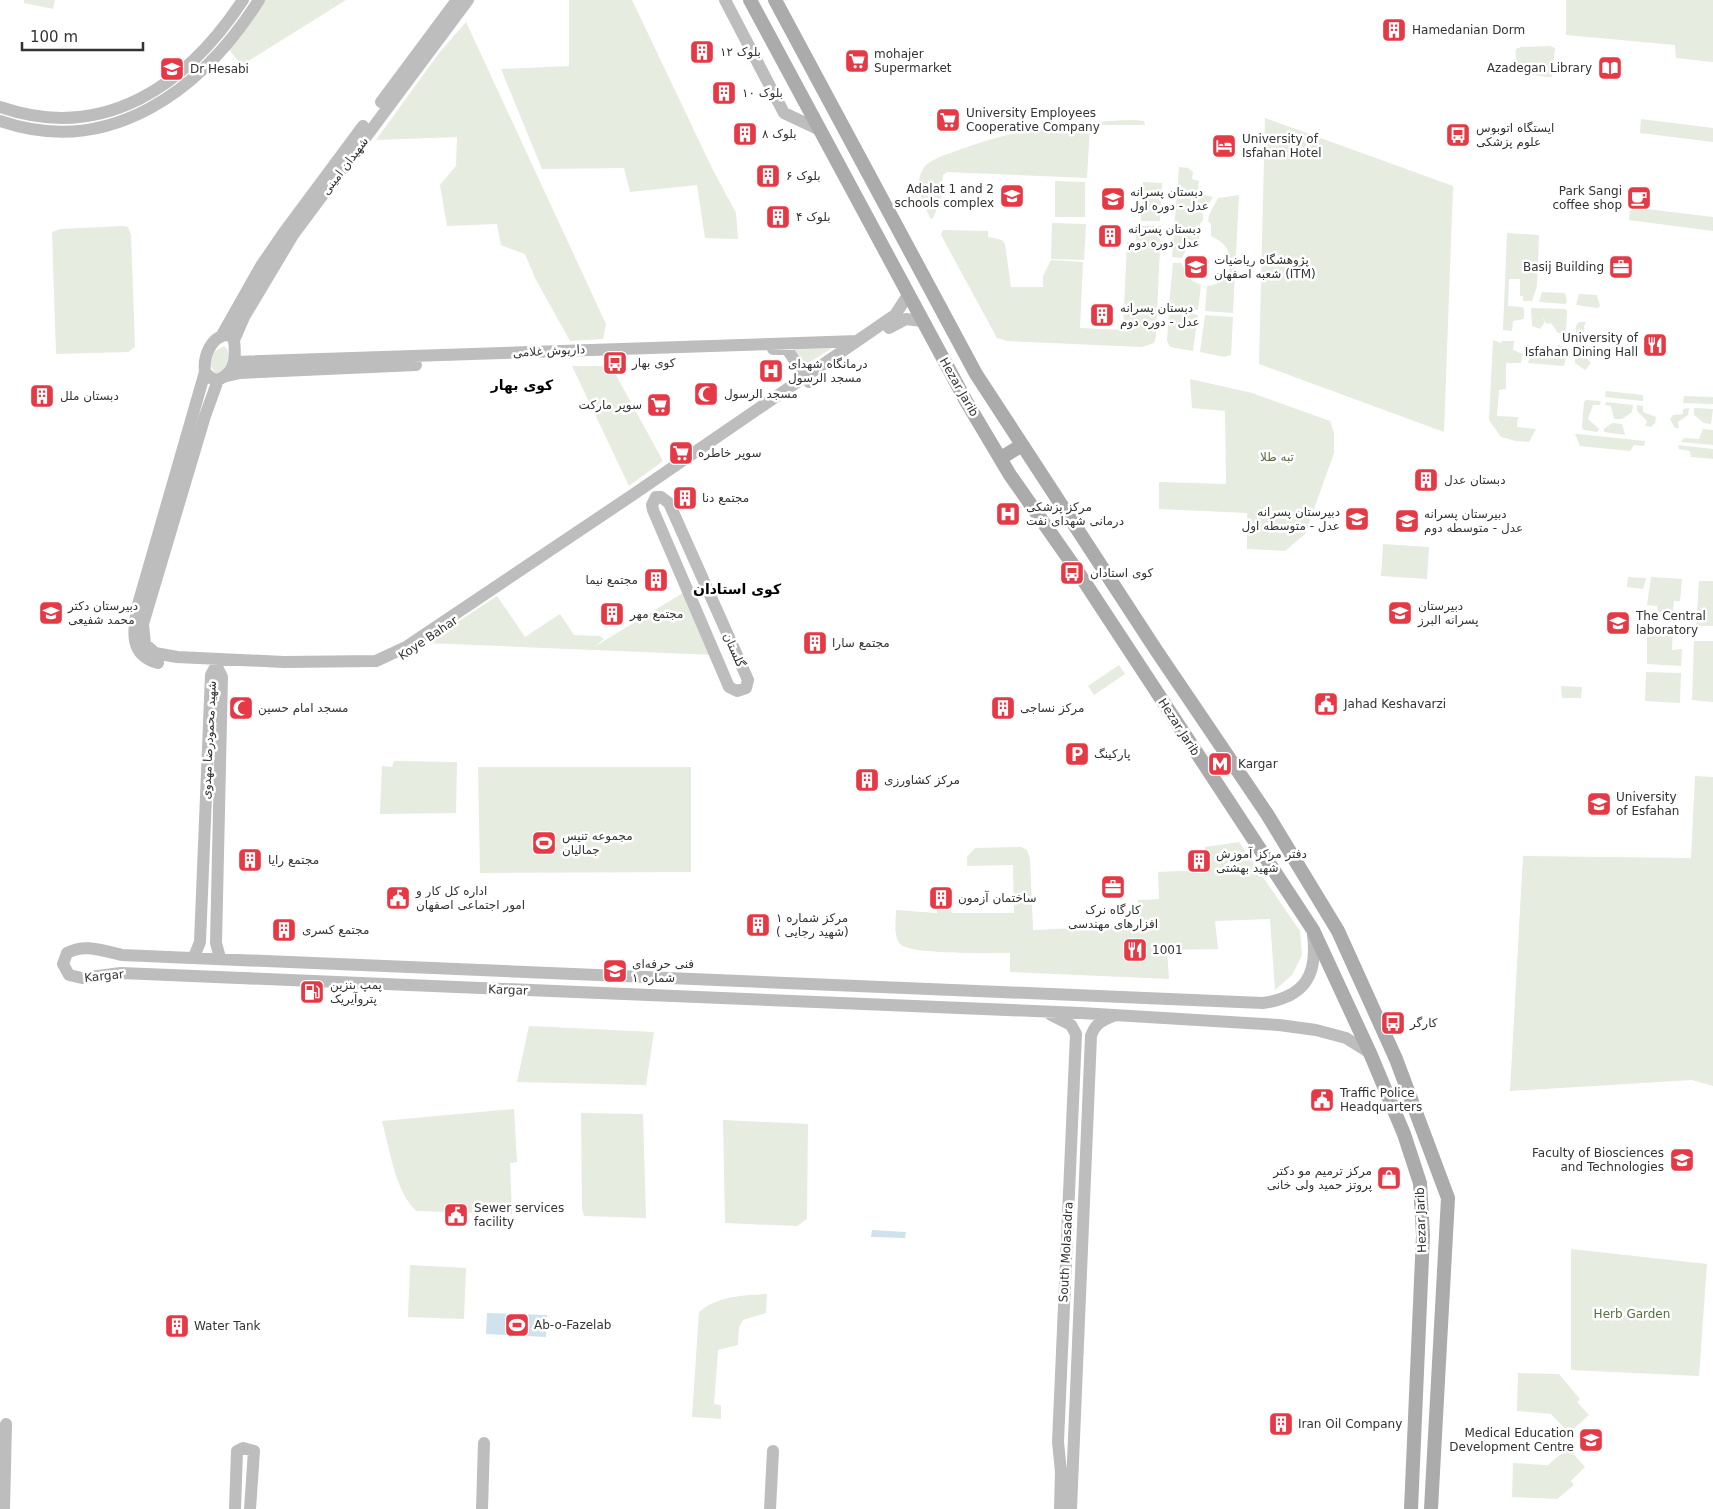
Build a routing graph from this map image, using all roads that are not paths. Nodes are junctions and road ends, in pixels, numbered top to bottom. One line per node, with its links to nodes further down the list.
1 (243, 0): 9 (street)
2 (259, 0): 10 (street)
3 (457, 0): 8 (street, شهیدان امینی)
4 (468, 0): 8 (street, شهیدان امینی)
5 (725, 0): 11 (street)
6 (750, 0): 11 (main road, Hezar Jarib)
7 (775, 0): 22 (main road, Hezar Jarib)
8 (436, 36): 14 (street, شهیدان امینی)
9 (0, 107)
10 (0, 121)
11 (818, 129): 12 (main road, Hezar Jarib)
12 (908, 295): 13 (main road, Hezar Jarib); 15 (street, Koye Bahar)
13 (922, 321): 15 (street, Koye Bahar); 23 (main road, Hezar Jarib)
14 (228, 337): 18 (street, Koye Bahar); 19 (street, Koye Bahar)
15 (859, 343): 16 (street, داریوش غلامی); 21 (street, Koye Bahar)
16 (783, 345): 17 (street, داریوش غلامی); 21 (street)
17 (522, 357): 18 (street, داریوش غلامی); 20 (street, داریوش غلامی)
18 (234, 362): 20 (street, Koye Bahar)
19 (205, 372): 20 (street); 25 (street, Koye Bahar)
20 (222, 378): 25 (street, Koye Bahar)
21 (807, 379): 25 (street, Koye Bahar)
22 (1022, 445): 23 (main road); 55 (main road, Hezar Jarib)
23 (1001, 458): 28 (main road, Hezar Jarib)
24 (656, 497): 24 (street, گلستان)
25 (218, 663): 26 (street, شهید محمودرضا مهدوی); 27 (street, شهید محمودرضا مهدوی)
26 (202, 882): 27 (street); 29 (street, شهید محمودرضا مهدوی)
27 (217, 883): 30 (street, شهید محمودرضا مهدوی)
28 (1313, 930): 33 (street, Kargar); 41 (main road, Hezar Jarib)
29 (194, 957): 30 (street, Kargar); 34 (street, Kargar)
30 (220, 958): 31 (street, Kargar)
31 (925, 989): 32 (street, Kargar); 34 (street)
32 (1032, 994): 33 (street, Kargar); 35 (street)
33 (1183, 1000): 38 (street)
34 (875, 1005): 35 (street, Kargar)
35 (962, 1008): 36 (street, Kargar)
36 (1044, 1012): 37 (street, Kargar); 40 (street, South Molasadra)
37 (1117, 1015): 38 (street, Kargar); 39 (street, South Molasadra)
38 (1181, 1019): 41 (street, Kargar)
39 (1091, 1041): 40 (street); 43 (street, South Molasadra)
40 (1076, 1043): 42 (street, South Molasadra)
41 (1370, 1053): 54 (main road, Hezar Jarib)
42 (1067, 1248): 43 (street); 52 (street, South Molasadra)
43 (1083, 1249): 53 (street, South Molasadra)
44 (6, 1424): 47 (street)
45 (484, 1443): 50 (street)
46 (773, 1451): 51 (street)
47 (4, 1509)
48 (235, 1509): 49 (street)
49 (250, 1509)
50 (482, 1509)
51 (770, 1509)
52 (1060, 1509)
53 (1071, 1509)
54 (1411, 1509)
55 (1431, 1509)

